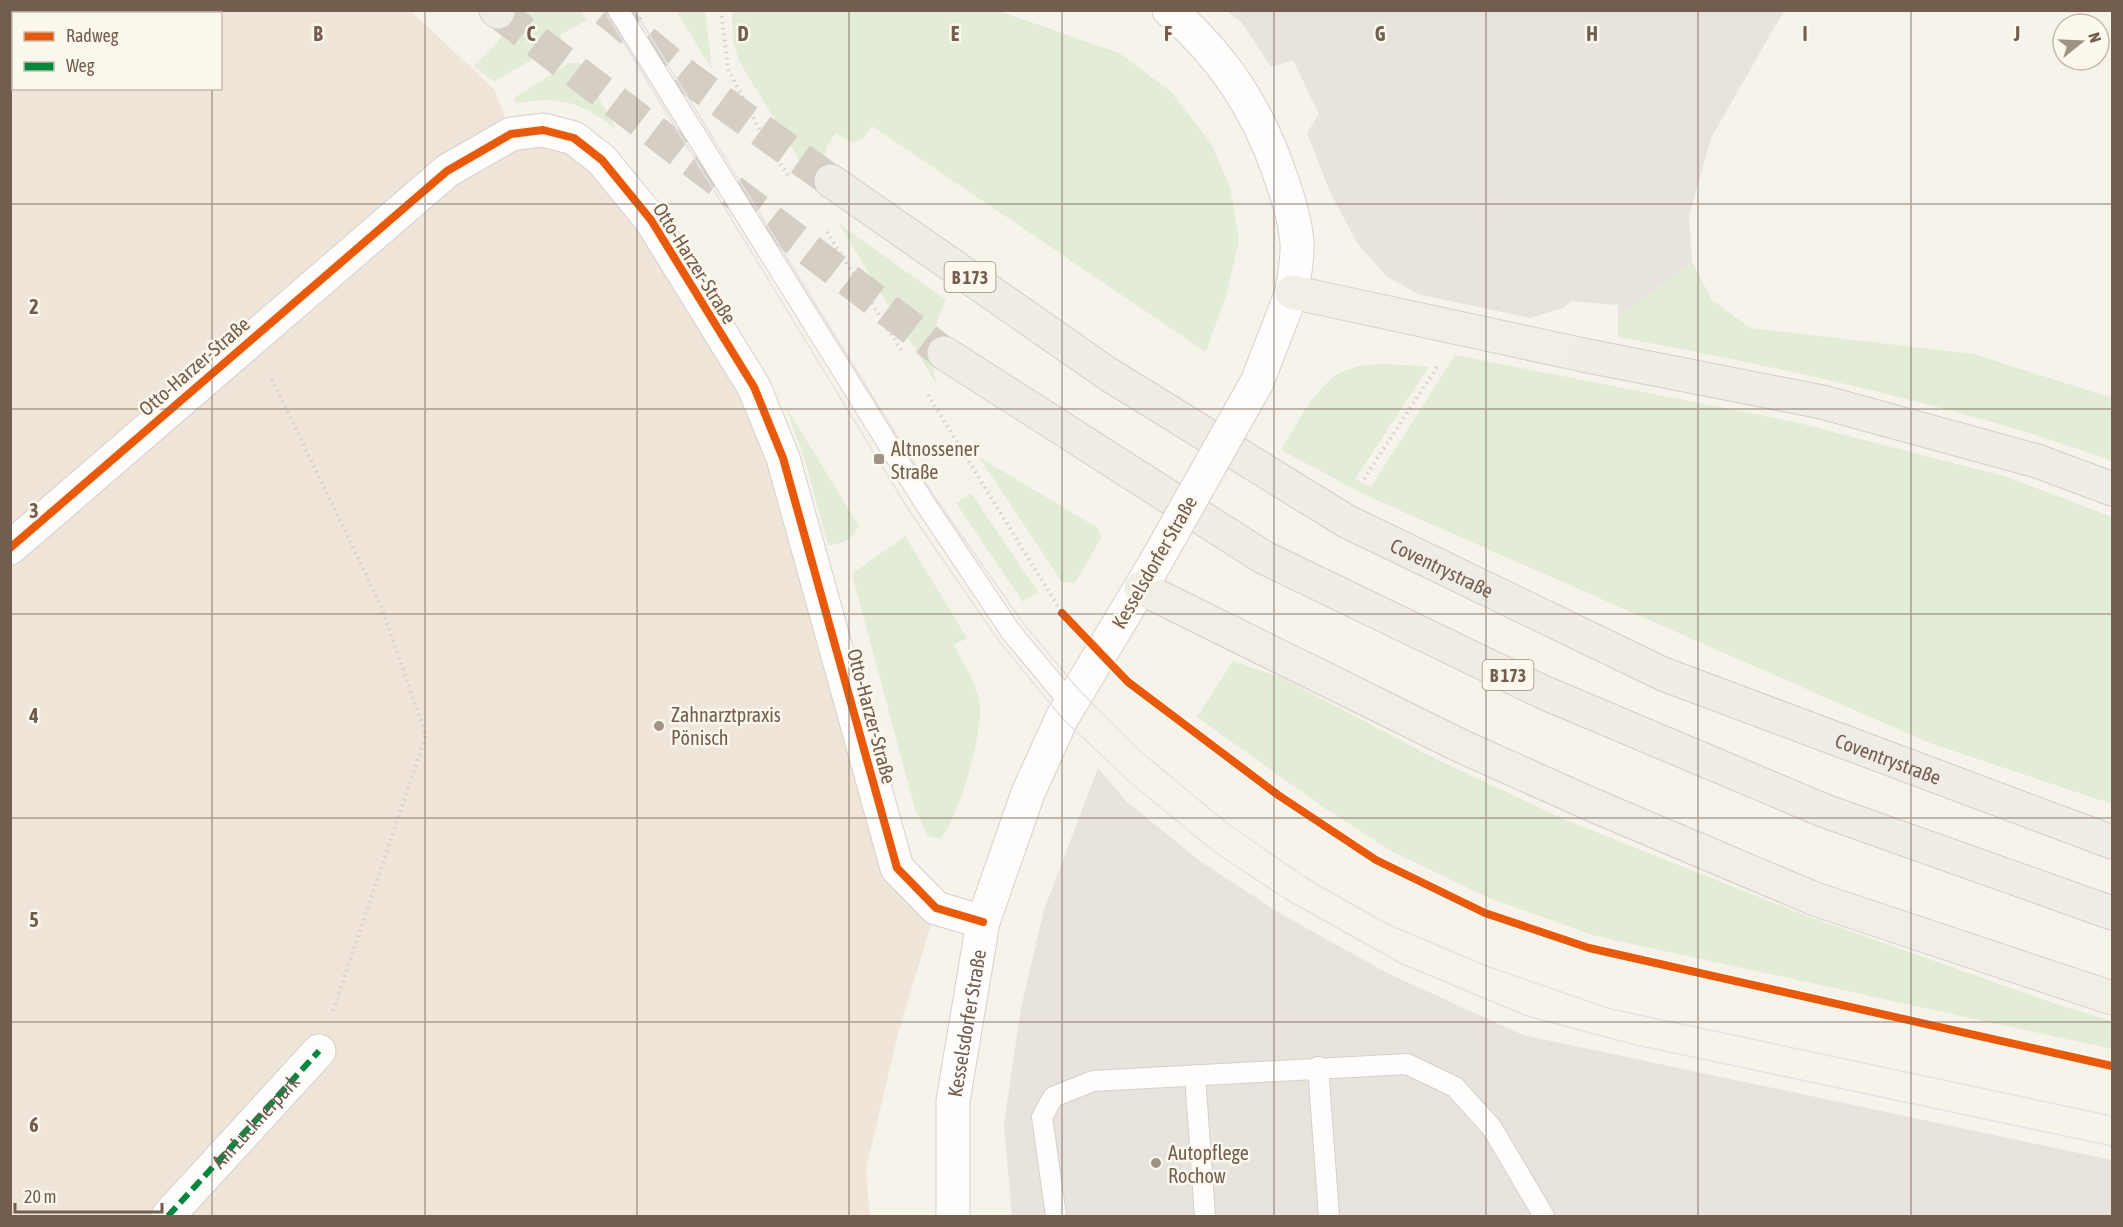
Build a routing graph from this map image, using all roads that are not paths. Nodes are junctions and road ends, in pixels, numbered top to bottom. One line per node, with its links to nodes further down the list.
1 (618, 10): 10 (lane)
2 (1169, 10): 4 (street, Kesselsdorfer Straße)
3 (831, 181): 11 (highway, Coventrystraße / B 173)
4 (1292, 292): 6 (main road); 9 (street, Kesselsdorfer Straße, bridge)
5 (944, 353): 12 (highway, B 173)
6 (1583, 355): 7 (highway)
7 (2112, 489)
8 (10, 548): 13 (street, Otto-Harzer-Straße)
9 (1147, 576): 10 (street, Kesselsdorfer Straße); 14 (main road)
10 (1071, 704): 13 (street, Kesselsdorfer Straße)
11 (2112, 842)
12 (2112, 913)
13 (983, 922): 19 (street, Kesselsdorfer Straße)
14 (2112, 998)
15 (319, 1051): 18 (street, Am Lucknerpark)
16 (1318, 1067): 17 (lane); 22 (lane); 23 (lane)
17 (1195, 1075): 20 (lane); 21 (lane)
18 (168, 1216)
19 (953, 1216)
20 (1056, 1216)
21 (1205, 1216)
22 (1329, 1216)
23 (1544, 1216)

